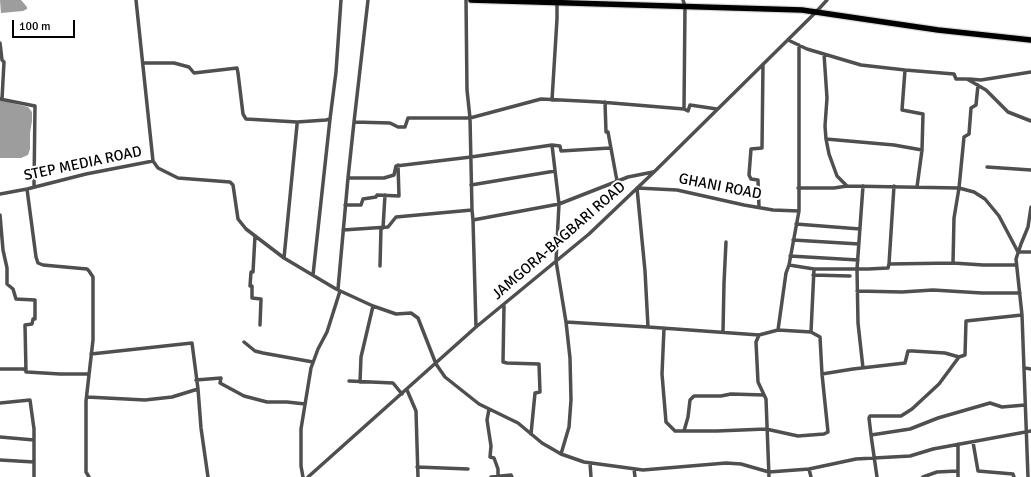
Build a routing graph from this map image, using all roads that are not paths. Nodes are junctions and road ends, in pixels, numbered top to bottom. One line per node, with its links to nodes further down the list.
1 (136, 0): 16 (street, STEP MEDIA ROAD)
2 (341, 0): 28 (street)
3 (368, 0): 31 (street)
4 (466, 0): 27 (street)
5 (472, 0): 8 (highway)
6 (683, 0): 9 (street)
7 (827, 0): 10 (street, JAMGORA-BAGBARI ROAD)
8 (557, 3): 9 (highway); 23 (street)
9 (685, 6): 10 (highway); 25 (street)
10 (816, 12): 11 (street, JAMGORA-BAGBARI ROAD); 12 (highway)
11 (788, 40): 14 (street); 17 (street, JAMGORA-BAGBARI ROAD)
12 (1031, 40)
13 (0, 43): 22 (street)
14 (799, 45): 15 (street); 52 (street)
15 (824, 54): 18 (street); 32 (street)
16 (143, 63): 30 (street); 37 (street, STEP MEDIA ROAD)
17 (763, 64): 26 (street, JAMGORA-BAGBARI ROAD); 59 (street)
18 (905, 70): 20 (street); 35 (street)
19 (1031, 72): 20 (street)
20 (967, 79): 21 (street)
21 (978, 86): 29 (street); 53 (street)
22 (1, 99): 49 (street)
23 (552, 100): 24 (street); 27 (street)
24 (605, 102): 25 (street); 34 (street)
25 (684, 109): 26 (street)
26 (717, 109): 42 (street, JAMGORA-BAGBARI ROAD)
27 (470, 118): 31 (street); 36 (street)
28 (330, 119): 30 (street); 87 (street)
29 (1031, 121)
30 (297, 122): 76 (street)
31 (354, 122): 43 (street)
32 (826, 139): 35 (street); 46 (street)
33 (552, 145): 34 (street); 36 (street); 41 (street)
34 (610, 148): 44 (street)
35 (922, 150): 50 (street)
36 (471, 157): 38 (street); 45 (street)
37 (153, 161): 49 (street, STEP MEDIA ROAD); 69 (street)
38 (398, 165): 43 (street); 56 (street)
39 (987, 166): 40 (street)
40 (1031, 170)
41 (555, 171): 45 (street); 57 (street)
42 (654, 172): 44 (street); 51 (street, JAMGORA-BAGBARI ROAD)
43 (348, 178): 58 (street)
44 (617, 181): 57 (street)
45 (471, 185): 61 (street)
46 (847, 186): 47 (street); 52 (street)
47 (863, 186): 48 (street); 67 (street)
48 (894, 186): 50 (street); 80 (street)
49 (34, 187): 54 (street, STEP MEDIA ROAD)
50 (917, 187): 53 (street)
51 (637, 188): 59 (street, GHANI ROAD); 78 (street, JAMGORA-BAGBARI ROAD); 97 (street)
52 (798, 188): 62 (street)
53 (959, 188): 73 (street); 79 (street)
54 (28, 189): 55 (street, STEP MEDIA ROAD); 105 (street)
55 (0, 194)
56 (385, 195): 58 (street); 66 (street)
57 (559, 204): 64 (street); 78 (street)
58 (345, 205): 68 (street)
59 (759, 207): 62 (street, GHANI ROAD)
60 (1031, 207): 73 (street)
61 (472, 210): 64 (street); 66 (street)
62 (798, 211): 65 (street)
63 (0, 215): 113 (street)
64 (473, 220): 98 (street)
65 (796, 224): 67 (street); 70 (street)
66 (382, 228): 68 (street); 83 (street)
67 (860, 229): 72 (street)
68 (343, 230): 89 (street)
69 (255, 236): 76 (street); 96 (street)
70 (793, 240): 72 (street); 75 (street)
71 (726, 242): 101 (street)
72 (859, 244): 77 (street)
73 (1018, 252): 74 (street); 82 (street)
74 (1031, 252)
75 (790, 256): 77 (street); 81 (street)
76 (284, 258): 87 (street)
77 (858, 260): 85 (street)
78 (556, 261): 93 (street, JAMGORA-BAGBARI ROAD); 95 (street)
79 (953, 263): 80 (street); 82 (street)
80 (889, 264): 85 (street)
81 (789, 265): 84 (street); 100 (street)
82 (1016, 265): 91 (street)
83 (380, 266)
84 (814, 269): 85 (street); 86 (street)
85 (857, 269): 90 (street)
86 (813, 275): 88 (street); 102 (street)
87 (314, 276): 89 (street)
88 (850, 276)
89 (339, 290): 92 (street); 107 (street)
90 (858, 291): 91 (street); 109 (street)
91 (1020, 293): 94 (street)
92 (373, 306): 108 (street); 118 (street)
93 (504, 306): 98 (street, JAMGORA-BAGBARI ROAD); 132 (street)
94 (1022, 315): 106 (street); 110 (street)
95 (566, 322): 97 (street); 138 (street)
96 (260, 325)
97 (648, 327): 99 (street)
98 (476, 328): 108 (street, JAMGORA-BAGBARI ROAD)
99 (664, 328): 101 (street); 129 (street)
100 (778, 330): 102 (street); 103 (street)
101 (723, 332): 103 (street)
102 (811, 332): 115 (street)
103 (759, 335): 122 (street)
104 (244, 342): 107 (street)
105 (91, 354): 114 (street); 116 (street)
106 (959, 357): 109 (street); 133 (street)
107 (313, 362): 125 (street)
108 (436, 364): 120 (street, JAMGORA-BAGBARI ROAD); 127 (street)
109 (863, 368): 115 (street)
110 (1024, 368): 112 (street); 126 (street)
111 (0, 369): 113 (street)
112 (1031, 369)
113 (26, 372): 114 (street)
114 (89, 374): 123 (street)
115 (822, 374): 128 (street)
116 (196, 380): 119 (street); 125 (street)
117 (349, 381): 118 (street)
118 (360, 382): 121 (street)
119 (198, 389): 123 (street); 153 (street)
120 (407, 390): 121 (street, JAMGORA-BAGBARI ROAD); 143 (street)
121 (402, 394): 155 (street, JAMGORA-BAGBARI ROAD)
122 (764, 395): 128 (street); 129 (street)
123 (87, 398): 152 (street)
124 (0, 402): 135 (street)
125 (305, 404): 154 (street)
126 (1025, 405): 131 (street); 133 (street)
127 (489, 409): 132 (street); 149 (street)
128 (766, 429): 129 (street); 148 (street)
129 (684, 431)
130 (1031, 431): 131 (street)
131 (1026, 433): 136 (street); 150 (street)
132 (531, 434): 138 (street)
133 (871, 435): 139 (street)
134 (0, 437): 135 (street)
135 (34, 440): 141 (street)
136 (973, 442): 137 (street); 166 (street)
137 (958, 444): 139 (street); 147 (street)
138 (562, 454): 142 (street)
139 (874, 458): 145 (street); 163 (street)
140 (0, 460): 141 (street)
141 (34, 462): 151 (street)
142 (590, 463): 144 (street); 159 (street)
143 (417, 467): 146 (street); 156 (street)
144 (634, 469): 148 (street); 160 (street)
145 (809, 469): 148 (street); 162 (street)
146 (468, 470)
147 (958, 471): 164 (street); 165 (street)
148 (769, 472): 161 (street)
149 (498, 476): 157 (street); 158 (street)
150 (1029, 476)
151 (34, 477)
152 (89, 477)
153 (208, 477)
154 (303, 477)
155 (308, 477)
156 (418, 477)
157 (491, 477)
158 (512, 477)
159 (591, 477)
160 (635, 477)
161 (769, 477)
162 (811, 477)
163 (877, 477)
164 (924, 477)
165 (958, 477)
166 (1014, 477)

